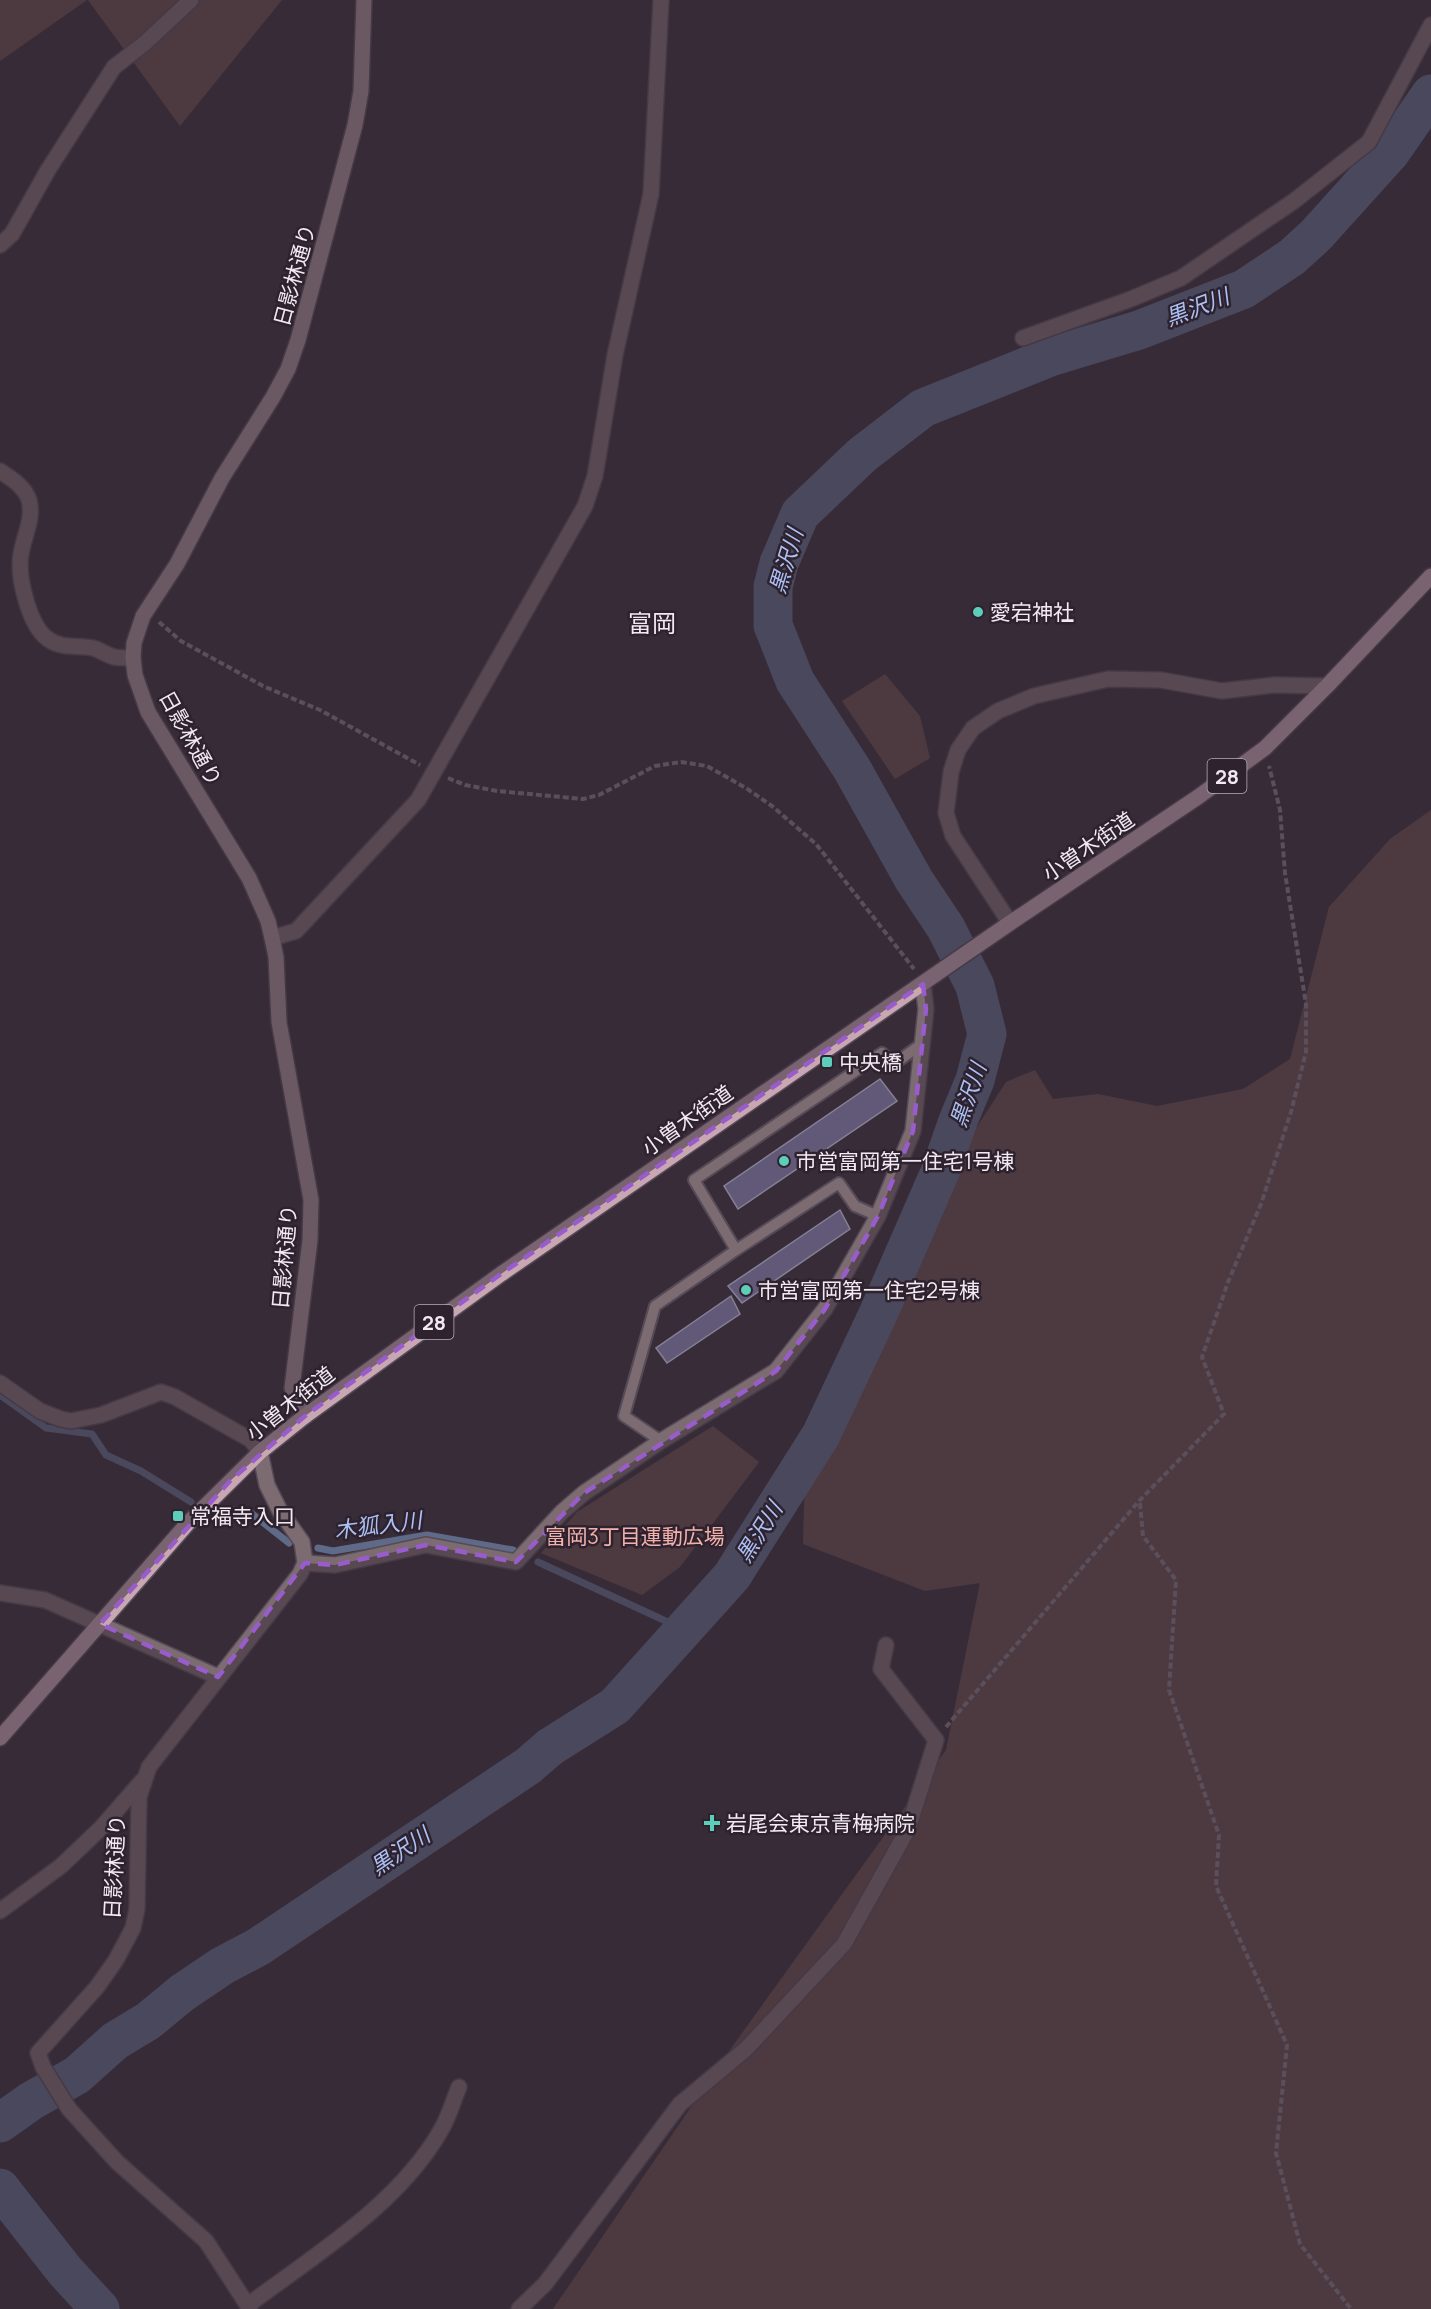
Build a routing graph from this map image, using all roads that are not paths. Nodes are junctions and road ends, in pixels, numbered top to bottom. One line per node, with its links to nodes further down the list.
1 (191, 0): 5 (street)
2 (364, 0): 9 (street, 日影林通り)
3 (661, 0): 12 (street)
4 (1431, 25): 6 (street)
5 (0, 245)
6 (1023, 338)
7 (0, 471): 9 (street)
8 (1431, 576): 10 (main road, 小曽木街道 / 28)
9 (132, 658): 12 (street, 日影林通り)
10 (1327, 686): 11 (main road, 小曽木街道 / 28); 11 (street)
11 (1010, 923): 13 (main road, 小曽木街道 / 28)
12 (272, 938): 18 (street, 日影林通り)
13 (928, 981): 14 (street); 18 (main road, 小曽木街道 / 28)
14 (924, 1043): 15 (street); 16 (lane)
15 (878, 1216): 16 (lane); 19 (street)
16 (736, 1250): 19 (lane)
17 (0, 1383): 20 (street)
18 (306, 1416): 20 (main road, 小曽木街道 / 28)
19 (661, 1441): 21 (street)
20 (260, 1452): 21 (street); 23 (main road, 小曽木街道 / 28)
21 (305, 1563): 25 (street, 日影林通り)
22 (0, 1593): 23 (street)
23 (100, 1624): 25 (street); 26 (main road, 小曽木街道 / 28)
24 (886, 1645): 31 (street)
25 (218, 1677): 27 (street, 日影林通り)
26 (0, 1738)
27 (144, 1778): 28 (street); 30 (street, 日影林通り)
28 (0, 1911)
29 (459, 2087): 30 (street)
30 (249, 2307)
31 (519, 2309)

